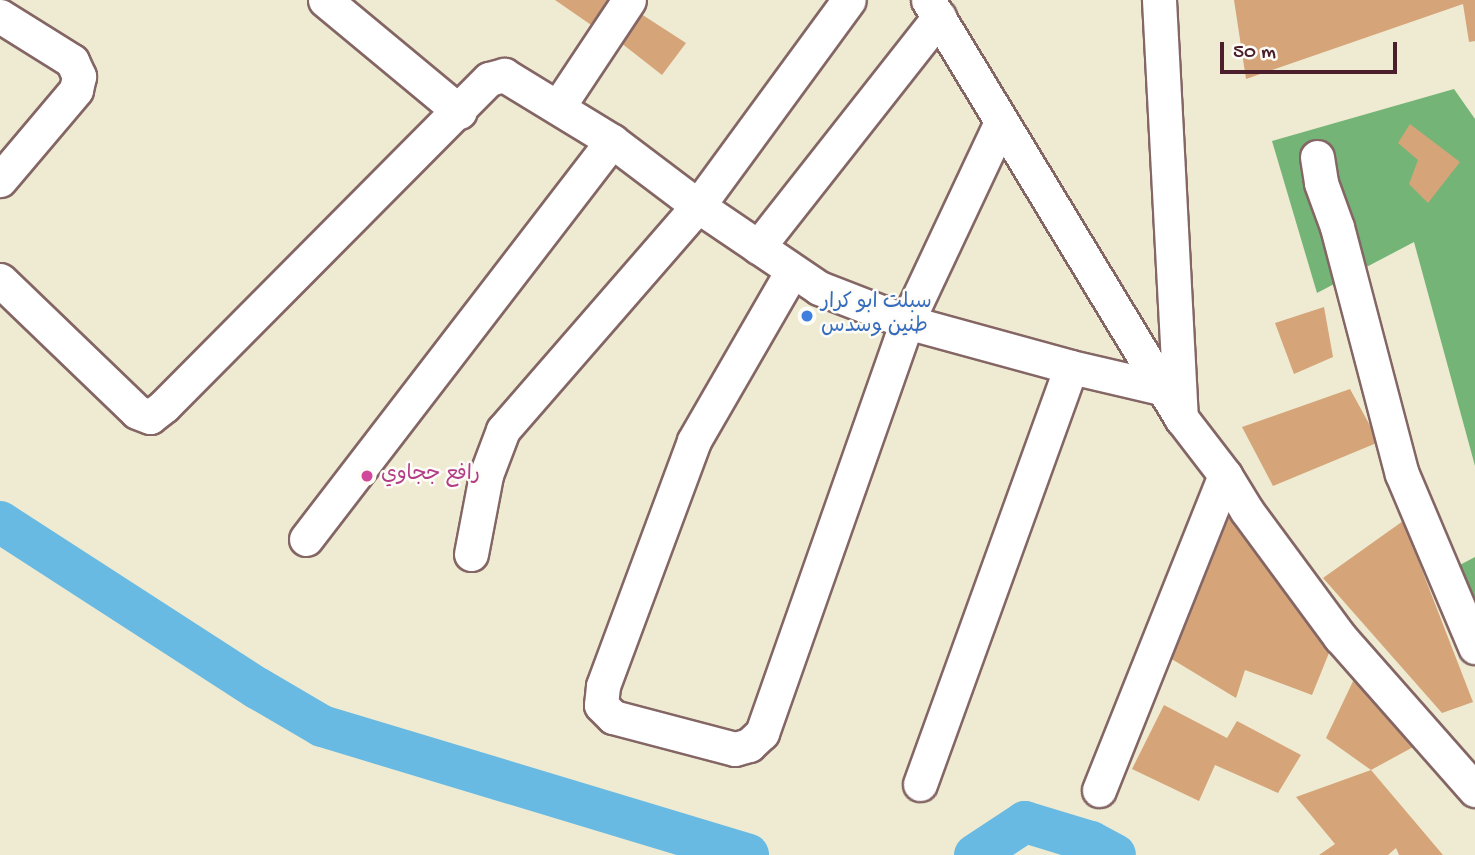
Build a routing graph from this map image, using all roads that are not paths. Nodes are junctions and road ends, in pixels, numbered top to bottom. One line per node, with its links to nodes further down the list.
1 (325, 0): 8 (street)
2 (629, 0): 7 (street)
3 (849, 0): 13 (street)
4 (1159, 0): 20 (street)
5 (934, 8): 9 (street); 14 (street)
6 (0, 16): 12 (street)
7 (558, 107): 8 (street); 10 (street)
8 (460, 112): 16 (street)
9 (1001, 122): 17 (street); 19 (street)
10 (611, 141): 13 (street); 22 (street)
11 (1317, 157): 24 (street)
12 (0, 180)
13 (698, 206): 14 (street); 23 (street)
14 (758, 247): 15 (street)
15 (792, 271): 17 (street); 17 (street)
16 (0, 280)
17 (907, 322): 18 (street)
18 (1071, 367): 19 (street); 25 (street)
19 (1161, 388): 20 (street)
20 (1182, 419): 21 (street)
21 (1226, 475): 26 (street); 27 (street)
22 (306, 539)
23 (471, 554)
24 (1475, 647)
25 (920, 784)
26 (1099, 790)
27 (1475, 790)

